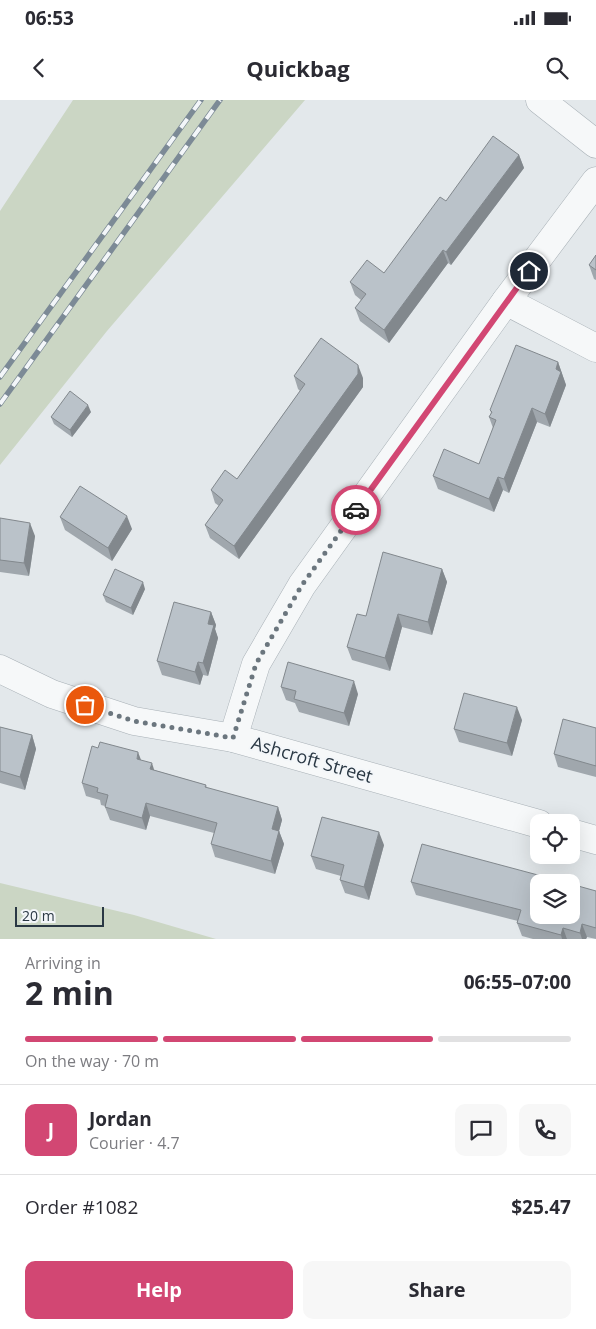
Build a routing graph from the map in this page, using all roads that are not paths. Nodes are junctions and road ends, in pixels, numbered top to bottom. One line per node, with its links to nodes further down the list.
1 (540, 100): 2 (street)
2 (596, 144)
3 (596, 181): 4 (street)
4 (506, 301): 5 (street); 7 (street)
5 (596, 348)
6 (0, 669): 7 (street, Ashcroft Street)
7 (233, 738): 8 (street, Ashcroft Street)
8 (530, 821)
9 (580, 836): 10 (street)
10 (596, 840)

